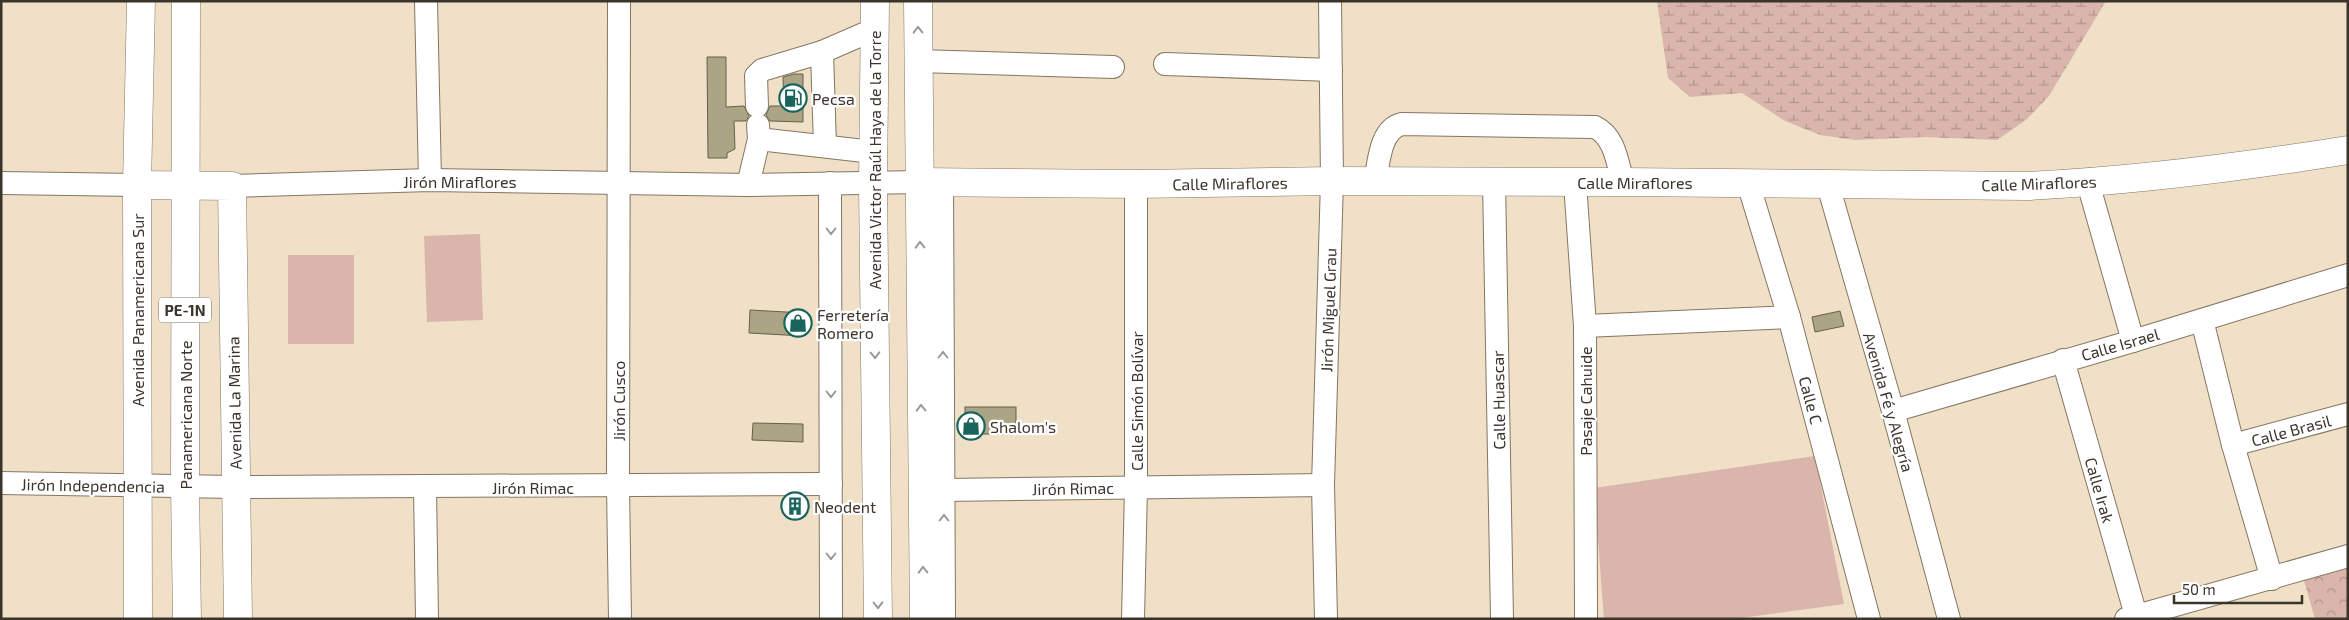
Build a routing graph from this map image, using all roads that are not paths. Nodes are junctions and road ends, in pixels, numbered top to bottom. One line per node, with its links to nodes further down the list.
1 (141, 1): 32 (main road, Avenida Panamericana Sur)
2 (186, 1): 33 (main road, Panamericana Norte / PE-1N)
3 (426, 1): 18 (street)
4 (619, 1): 22 (street, Jirón Cusco)
5 (875, 1): 8 (main road, Avenida Victor Raúl Haya de la Torre)
6 (918, 1): 10 (main road, one-way to 6)
7 (1330, 1): 13 (street, Jirón Miguel Grau)
8 (875, 29): 9 (street); 17 (main road, Avenida Victor Raúl Haya de la Torre)
9 (822, 52): 14 (street); 15 (street)
10 (918, 62): 12 (street); 23 (main road)
11 (1165, 64): 13 (street)
12 (1112, 67)
13 (1331, 70): 19 (street, Jirón Miguel Grau)
14 (758, 122): 15 (street); 34 (street)
15 (824, 146): 17 (street)
16 (2348, 150): 29 (main road, Calle Miraflores)
17 (873, 152): 30 (main road, Avenida Victor Raúl Haya de la Torre)
18 (430, 180): 22 (street, Jirón Miraflores); 36 (street, Jirón Miraflores)
19 (1332, 181): 20 (main road, Calle Miraflores); 31 (main road, Calle Miraflores); 49 (street, Jirón Miguel Grau)
20 (1375, 181): 24 (main road, Calle Miraflores); 25 (street)
21 (1, 182): 32 (street, Jirón Miraflores)
22 (619, 182): 34 (street, Jirón Miraflores); 50 (street, Jirón Cusco)
23 (931, 182): 30 (street, Jirón Miraflores); 31 (main road, Calle Miraflores); 55 (street, one-way to 23); 66 (main road, one-way to 23)
24 (1494, 182): 28 (main road, Calle Miraflores); 70 (street, Calle Huascar)
25 (1623, 182): 26 (main road, Calle Miraflores); 28 (main road, Calle Miraflores)
26 (1748, 182): 35 (main road, Calle Miraflores); 38 (street, Calle C)
27 (830, 183): 30 (street, Jirón Miraflores); 34 (street, Jirón Miraflores); 47 (street, one-way to 47)
28 (1575, 183): 40 (street, Pasaje Cahuide)
29 (2088, 183): 35 (main road, Calle Miraflores); 41 (street)
30 (873, 184): 65 (main road, Avenida Victor Raúl Haya de la Torre, one-way to 65)
31 (1136, 184): 54 (street, Calle Simón Bolívar)
32 (137, 185): 33 (main road, Jirón Miraflores); 48 (main road, Avenida Panamericana Sur)
33 (185, 185): 36 (main road, Jirón Miraflores); 51 (main road, Panamericana Norte / PE-1N)
34 (748, 185)
35 (1828, 185): 43 (street, Avenida Fé y Alegría)
36 (232, 186): 52 (main road, Avenida La Marina)
37 (2348, 275): 39 (street, Calle Israel)
38 (1789, 317): 40 (street); 72 (street, Calle C)
39 (2202, 320): 41 (street, Calle Israel); 45 (street)
40 (1585, 326): 71 (street, Pasaje Cahuide)
41 (2133, 341): 42 (street, Calle Israel)
42 (2063, 360): 43 (street, Calle Israel); 58 (street, Calle Irak)
43 (1893, 411): 73 (street, Avenida Fé y Alegría)
44 (2348, 414): 45 (street, Calle Brasil)
45 (2233, 445): 57 (street)
46 (1, 483): 48 (street, Jirón Independencia)
47 (831, 484): 50 (street, Jirón Rimac); 64 (street, one-way to 64)
48 (137, 485): 51 (street, Jirón Independencia); 59 (main road, Avenida Panamericana Sur)
49 (1323, 485): 54 (street, Jirón Rimac); 69 (street, Jirón Miguel Grau)
50 (618, 486): 53 (street, Jirón Rimac); 63 (street, Jirón Cusco)
51 (185, 487): 52 (street, Jirón Independencia); 60 (main road, Panamericana Norte / PE-1N)
52 (235, 487): 53 (street, Jirón Rimac); 61 (main road, Avenida La Marina)
53 (425, 487): 62 (street)
54 (1136, 487): 55 (street, Jirón Rimac); 68 (street, Calle Simón Bolívar)
55 (944, 490): 67 (street, one-way to 55)
56 (2348, 556): 57 (street)
57 (2272, 579): 58 (street)
58 (2133, 618)
59 (138, 619)
60 (186, 619)
61 (238, 619)
62 (427, 619)
63 (620, 619)
64 (831, 619)
65 (878, 619)
66 (924, 619)
67 (944, 619)
68 (1133, 619)
69 (1326, 619)
70 (1502, 619)
71 (1586, 619)
72 (1869, 619)
73 (1949, 619)

